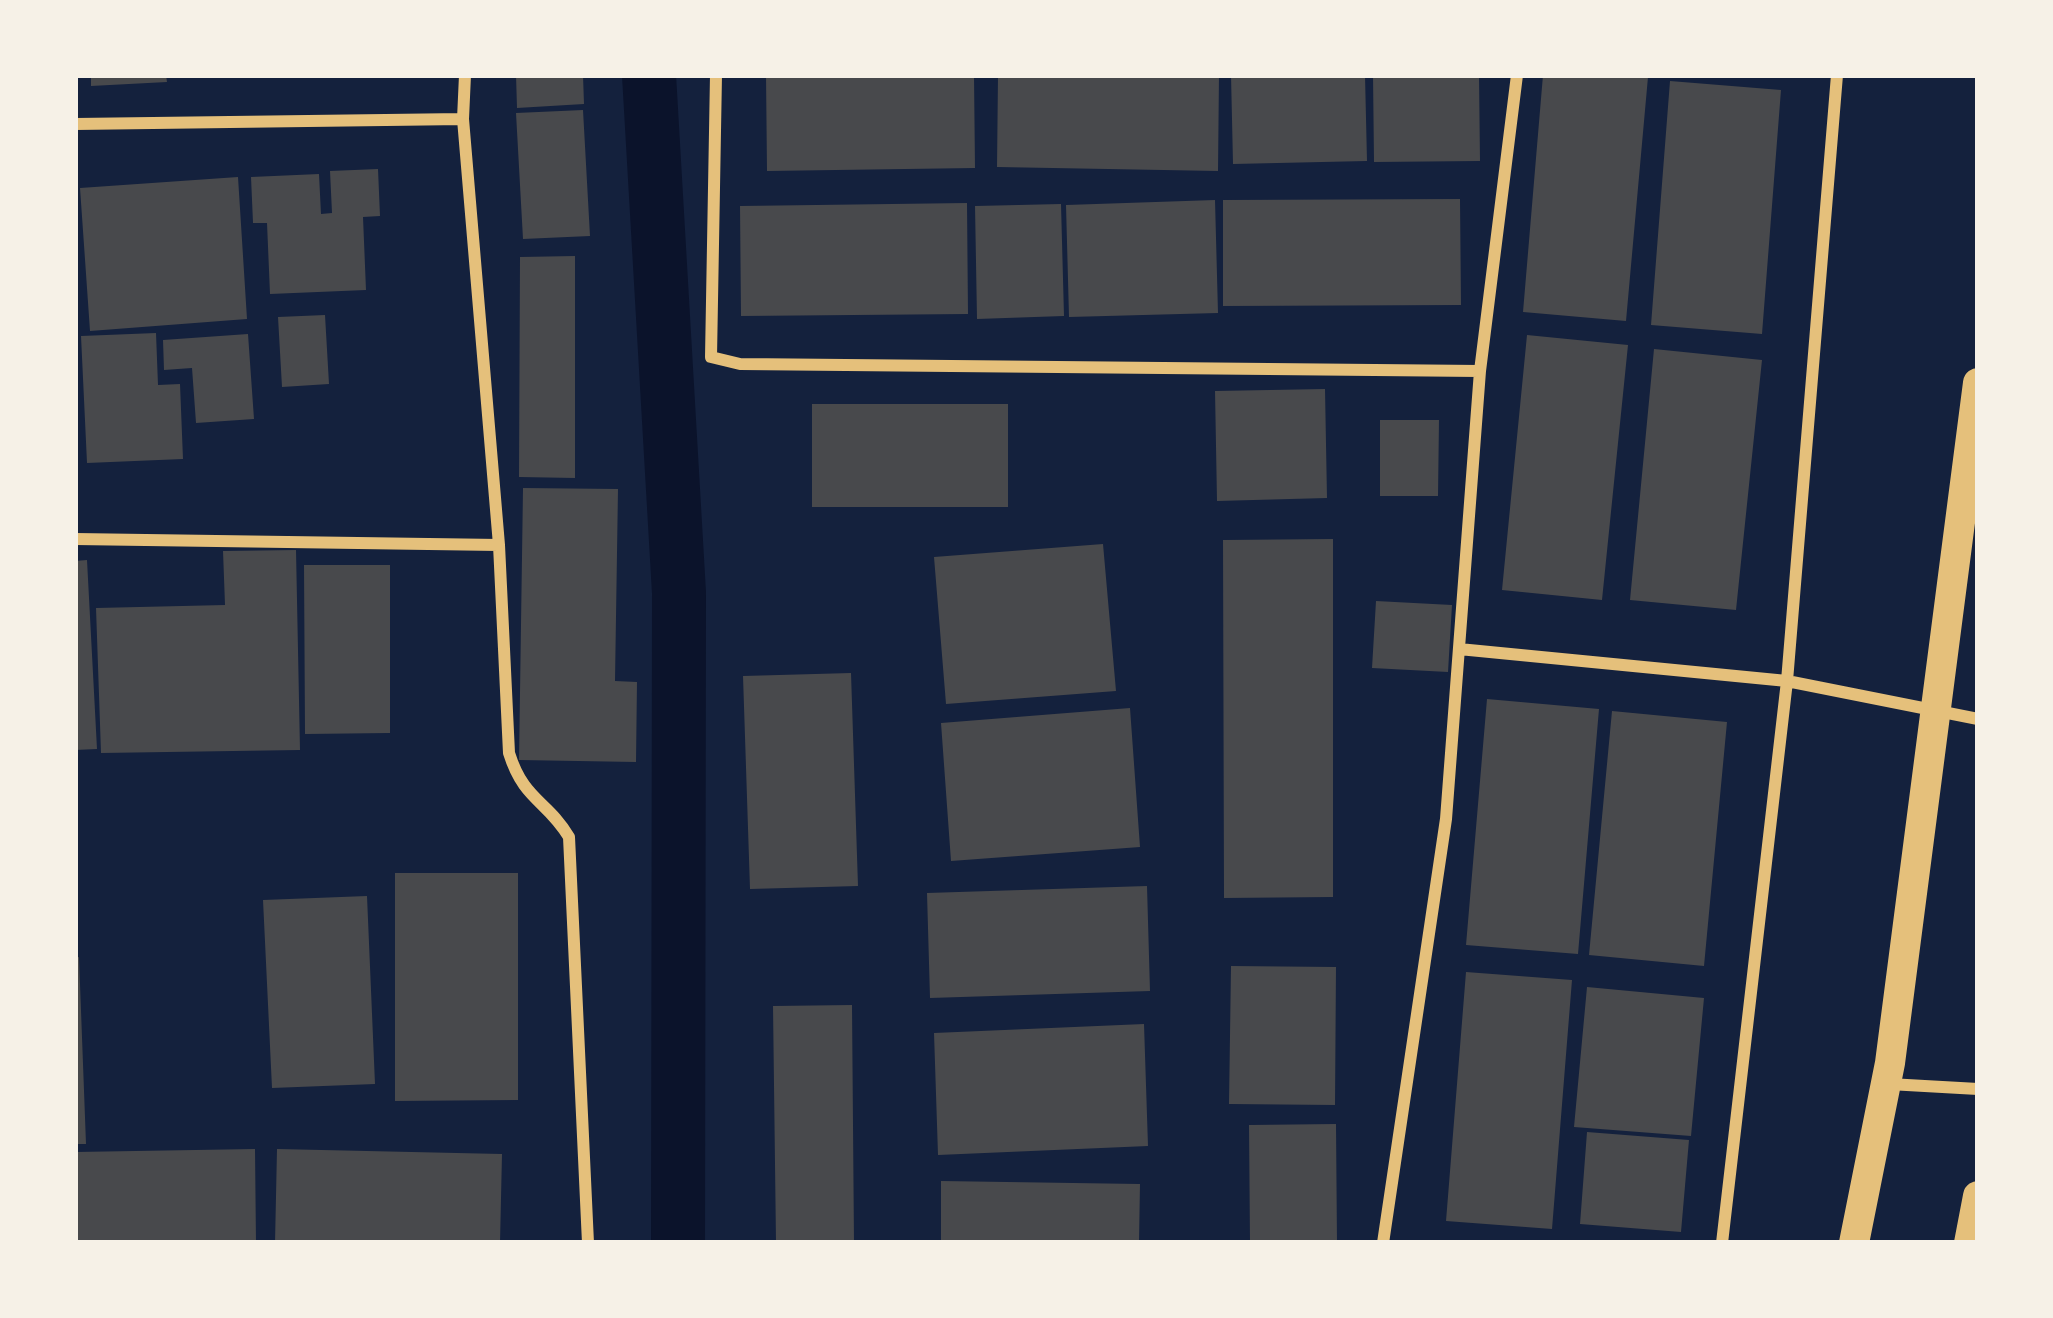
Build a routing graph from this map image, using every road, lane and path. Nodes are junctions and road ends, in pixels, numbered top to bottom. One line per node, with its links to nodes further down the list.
1 (465, 75): 5 (street)
2 (716, 75): 7 (street)
3 (1517, 75): 7 (street)
4 (1838, 75): 13 (street)
5 (463, 119): 6 (street); 11 (street)
6 (75, 124)
7 (1480, 371): 12 (street)
8 (1978, 383): 9 (main road)
9 (1972, 499): 14 (main road)
10 (75, 539): 11 (street)
11 (499, 545): 19 (street)
12 (1459, 649): 13 (street); 20 (street)
13 (1786, 681): 14 (street); 21 (street)
14 (1938, 712): 15 (street); 16 (main road)
15 (1978, 719)
16 (1886, 1084): 17 (street); 22 (main road)
17 (1978, 1089)
18 (1978, 1196): 23 (main road)
19 (589, 1243)
20 (1383, 1243)
21 (1722, 1243)
22 (1854, 1243)
23 (1969, 1243)

